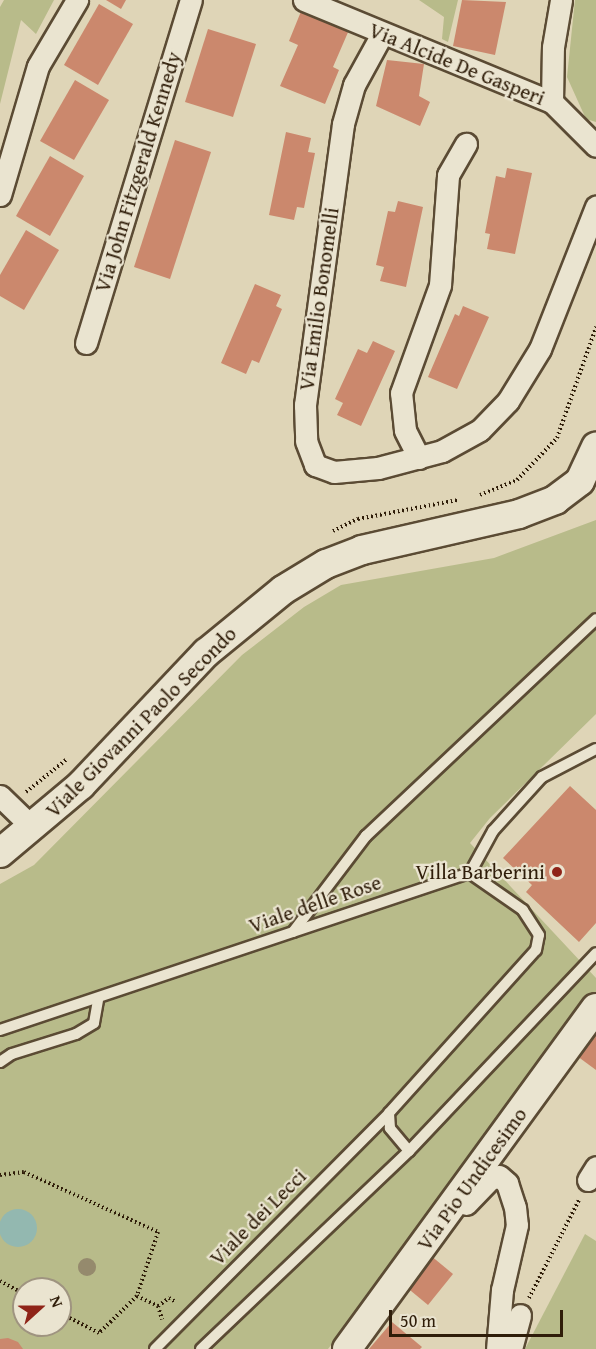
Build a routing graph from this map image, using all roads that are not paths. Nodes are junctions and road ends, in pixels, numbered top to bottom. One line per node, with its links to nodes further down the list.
1 (77, 0): 9 (street)
2 (191, 0): 11 (street, Via John Fitzgerald Kennedy)
3 (304, 0): 5 (street, Via Alcide De Gasperi)
4 (561, 0): 6 (street)
5 (382, 34): 6 (street, Via Alcide De Gasperi); 13 (street, Via Emilio Bonomelli)
6 (552, 102): 8 (street, Via Alcide De Gasperi)
7 (466, 144): 13 (street)
8 (596, 146)
9 (0, 195)
10 (596, 207): 13 (street, Via Emilio Bonomelli)
11 (86, 343)
12 (596, 447): 17 (main road, Viale Giovanni Paolo Secondo)
13 (419, 458)
14 (596, 619): 20 (lane)
15 (596, 749): 19 (lane)
16 (0, 796): 17 (street)
17 (33, 828): 18 (main road, Viale Giovanni Paolo Secondo)
18 (0, 853)
19 (470, 873): 20 (lane, Viale delle Rose); 26 (lane, Viale dei Lecci)
20 (293, 932): 22 (lane, Viale delle Rose)
21 (596, 953): 27 (lane)
22 (98, 1000): 24 (lane, Viale delle Rose); 25 (lane)
23 (596, 1008): 28 (main road, Via Pio Undicesimo)
24 (0, 1030)
25 (0, 1062)
26 (389, 1113): 27 (lane); 30 (lane, Viale dei Lecci)
27 (409, 1151): 31 (lane)
28 (447, 1214): 32 (main road, Via Pio Undicesimo); 33 (street)
29 (520, 1315): 34 (street)
30 (155, 1349)
31 (201, 1349)
32 (348, 1349)
33 (497, 1349)
34 (511, 1349)

